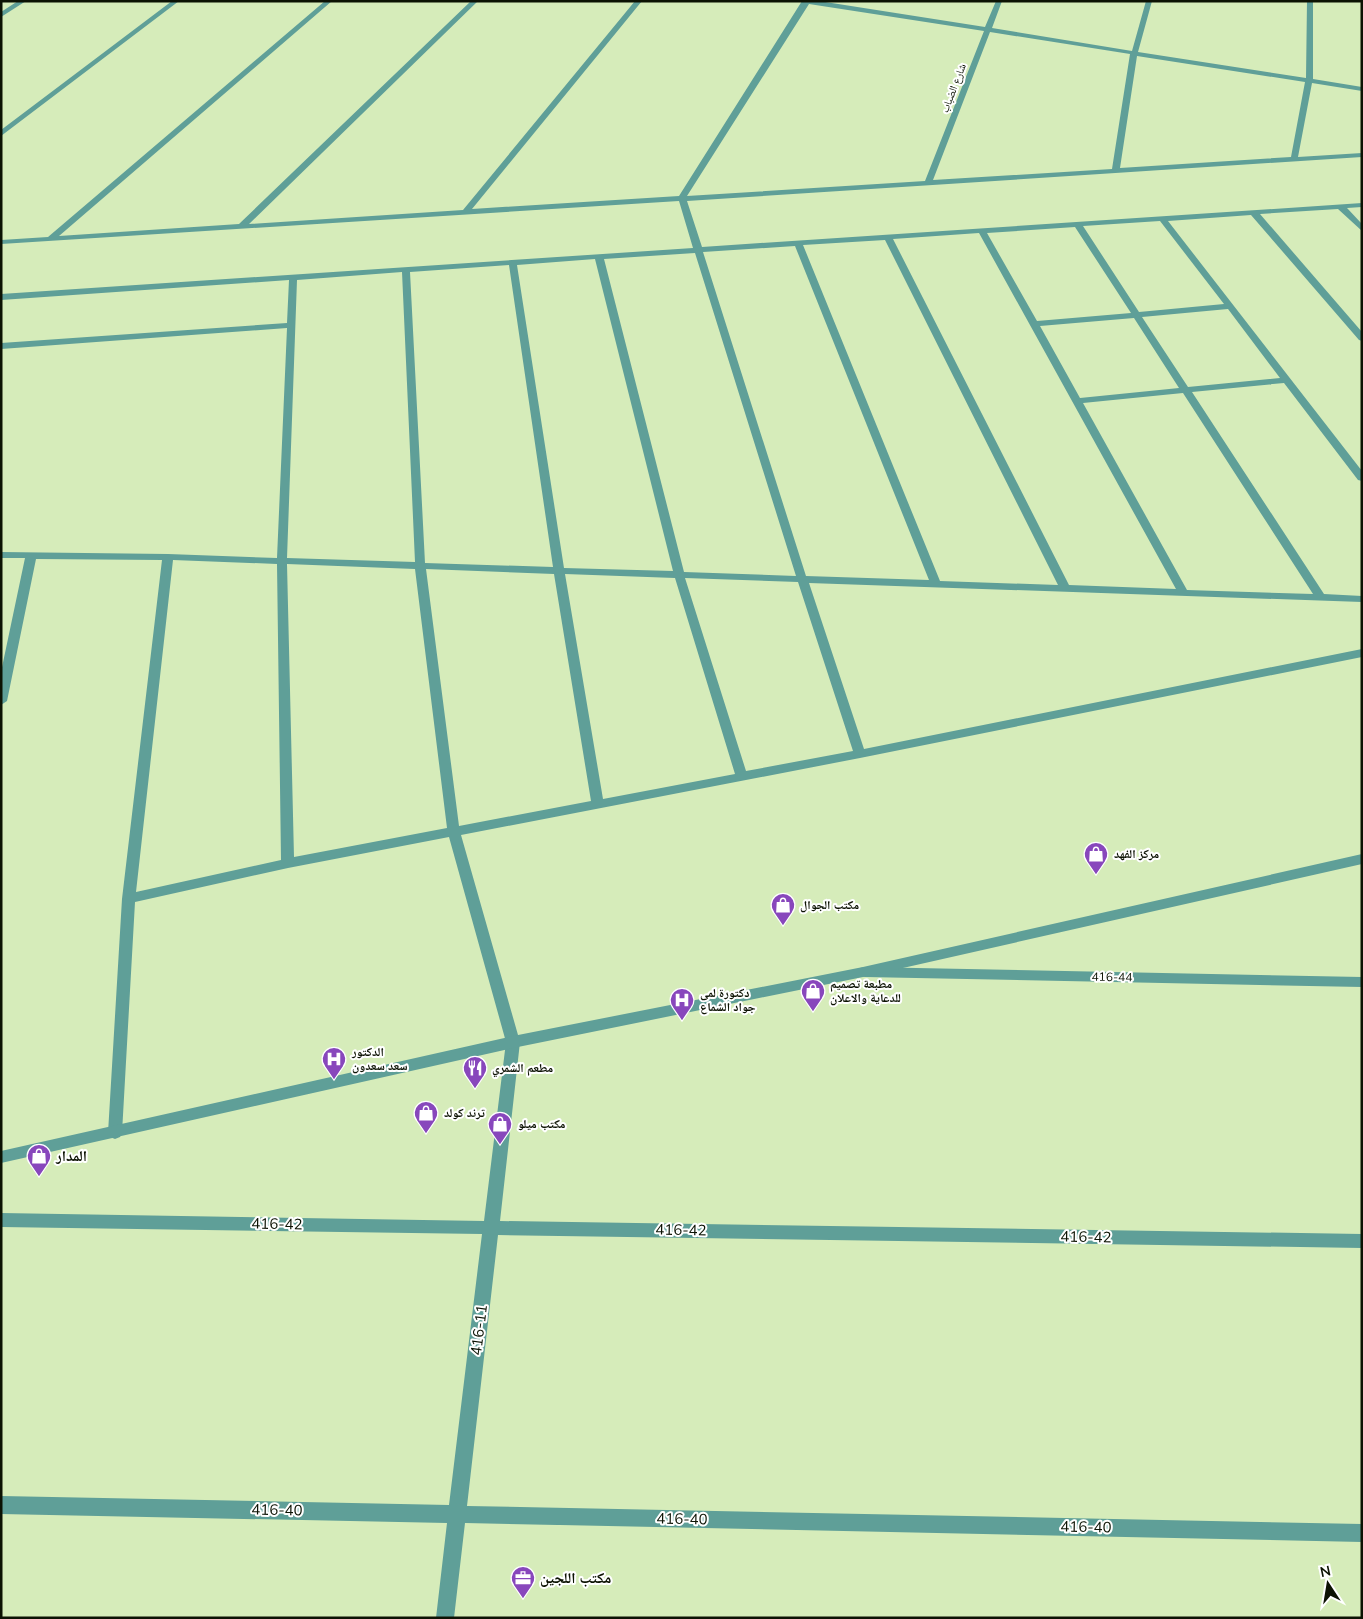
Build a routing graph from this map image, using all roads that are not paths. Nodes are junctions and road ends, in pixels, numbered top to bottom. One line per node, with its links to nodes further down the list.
1 (23, 1): 10 (street)
2 (176, 1): 15 (street)
3 (329, 1): 31 (street)
4 (475, 1): 27 (street)
5 (639, 1): 23 (street)
6 (806, 1): 11 (street); 20 (street)
7 (999, 1): 11 (street, شارع الضباب)
8 (1149, 1): 12 (street)
9 (1310, 1): 13 (street)
10 (1, 15)
11 (987, 30): 12 (street); 19 (street, شارع الضباب)
12 (1134, 54): 13 (street); 18 (street)
13 (1309, 81): 14 (street); 17 (street)
14 (1362, 89)
15 (1, 134)
16 (1362, 155): 17 (street)
17 (1294, 159): 18 (street)
18 (1116, 171): 19 (street)
19 (928, 183): 20 (street)
20 (682, 198): 23 (street); 34 (street)
21 (1362, 206): 22 (street)
22 (1341, 207): 24 (street); 28 (street)
23 (466, 212): 27 (street)
24 (1254, 213): 25 (street); 44 (street)
25 (1164, 219): 26 (street); 40 (street)
26 (1078, 225): 29 (street); 41 (street)
27 (241, 227): 31 (street)
28 (1362, 229)
29 (982, 231): 30 (street); 42 (street)
30 (888, 237): 33 (street); 59 (street)
31 (50, 239): 32 (street)
32 (1, 242)
33 (798, 243): 34 (street); 58 (street)
34 (699, 250): 35 (street); 57 (street)
35 (599, 257): 36 (street); 56 (street)
36 (513, 263): 37 (street); 55 (street)
37 (406, 270): 38 (street); 54 (street)
38 (293, 278): 39 (street); 43 (street)
39 (1, 297)
40 (1230, 306): 41 (street); 46 (street)
41 (1136, 314): 42 (street); 47 (street)
42 (1035, 324): 48 (street)
43 (291, 325): 45 (street); 53 (street)
44 (1362, 338)
45 (1, 346)
46 (1286, 380): 47 (street); 49 (street)
47 (1186, 390): 48 (street); 61 (street)
48 (1076, 401): 60 (street)
49 (1362, 478)
50 (1, 555): 51 (street)
51 (31, 555): 52 (street); 64 (street)
52 (168, 557): 53 (street); 71 (street)
53 (282, 562): 54 (street); 70 (street)
54 (420, 566): 55 (street); 68 (street)
55 (559, 571): 56 (street); 67 (street)
56 (678, 575): 57 (street); 66 (street)
57 (802, 579): 58 (street); 65 (street)
58 (936, 584): 59 (street)
59 (1065, 589): 60 (street)
60 (1184, 593): 61 (street)
61 (1321, 598): 62 (street)
62 (1362, 599)
63 (1362, 654): 65 (street)
64 (1, 701)
65 (860, 754): 66 (street)
66 (742, 777): 67 (street)
67 (598, 804): 68 (street)
68 (454, 833): 70 (street); 74 (street)
69 (1362, 858): 72 (street)
70 (288, 863): 71 (street)
71 (129, 898): 75 (street)
72 (863, 972): 73 (street, 416-44); 74 (street)
73 (1362, 982)
74 (513, 1042): 75 (street); 78 (street, 416-11)
75 (115, 1133): 76 (street)
76 (1, 1157)
77 (1, 1220): 78 (street, 416-42)
78 (492, 1227): 79 (street, 416-42); 81 (street, 416-11)
79 (1362, 1241)
80 (1, 1505): 81 (street, 416-40)
81 (457, 1514): 82 (street, 416-40); 83 (street, 416-11)
82 (1362, 1533)
83 (445, 1618)

